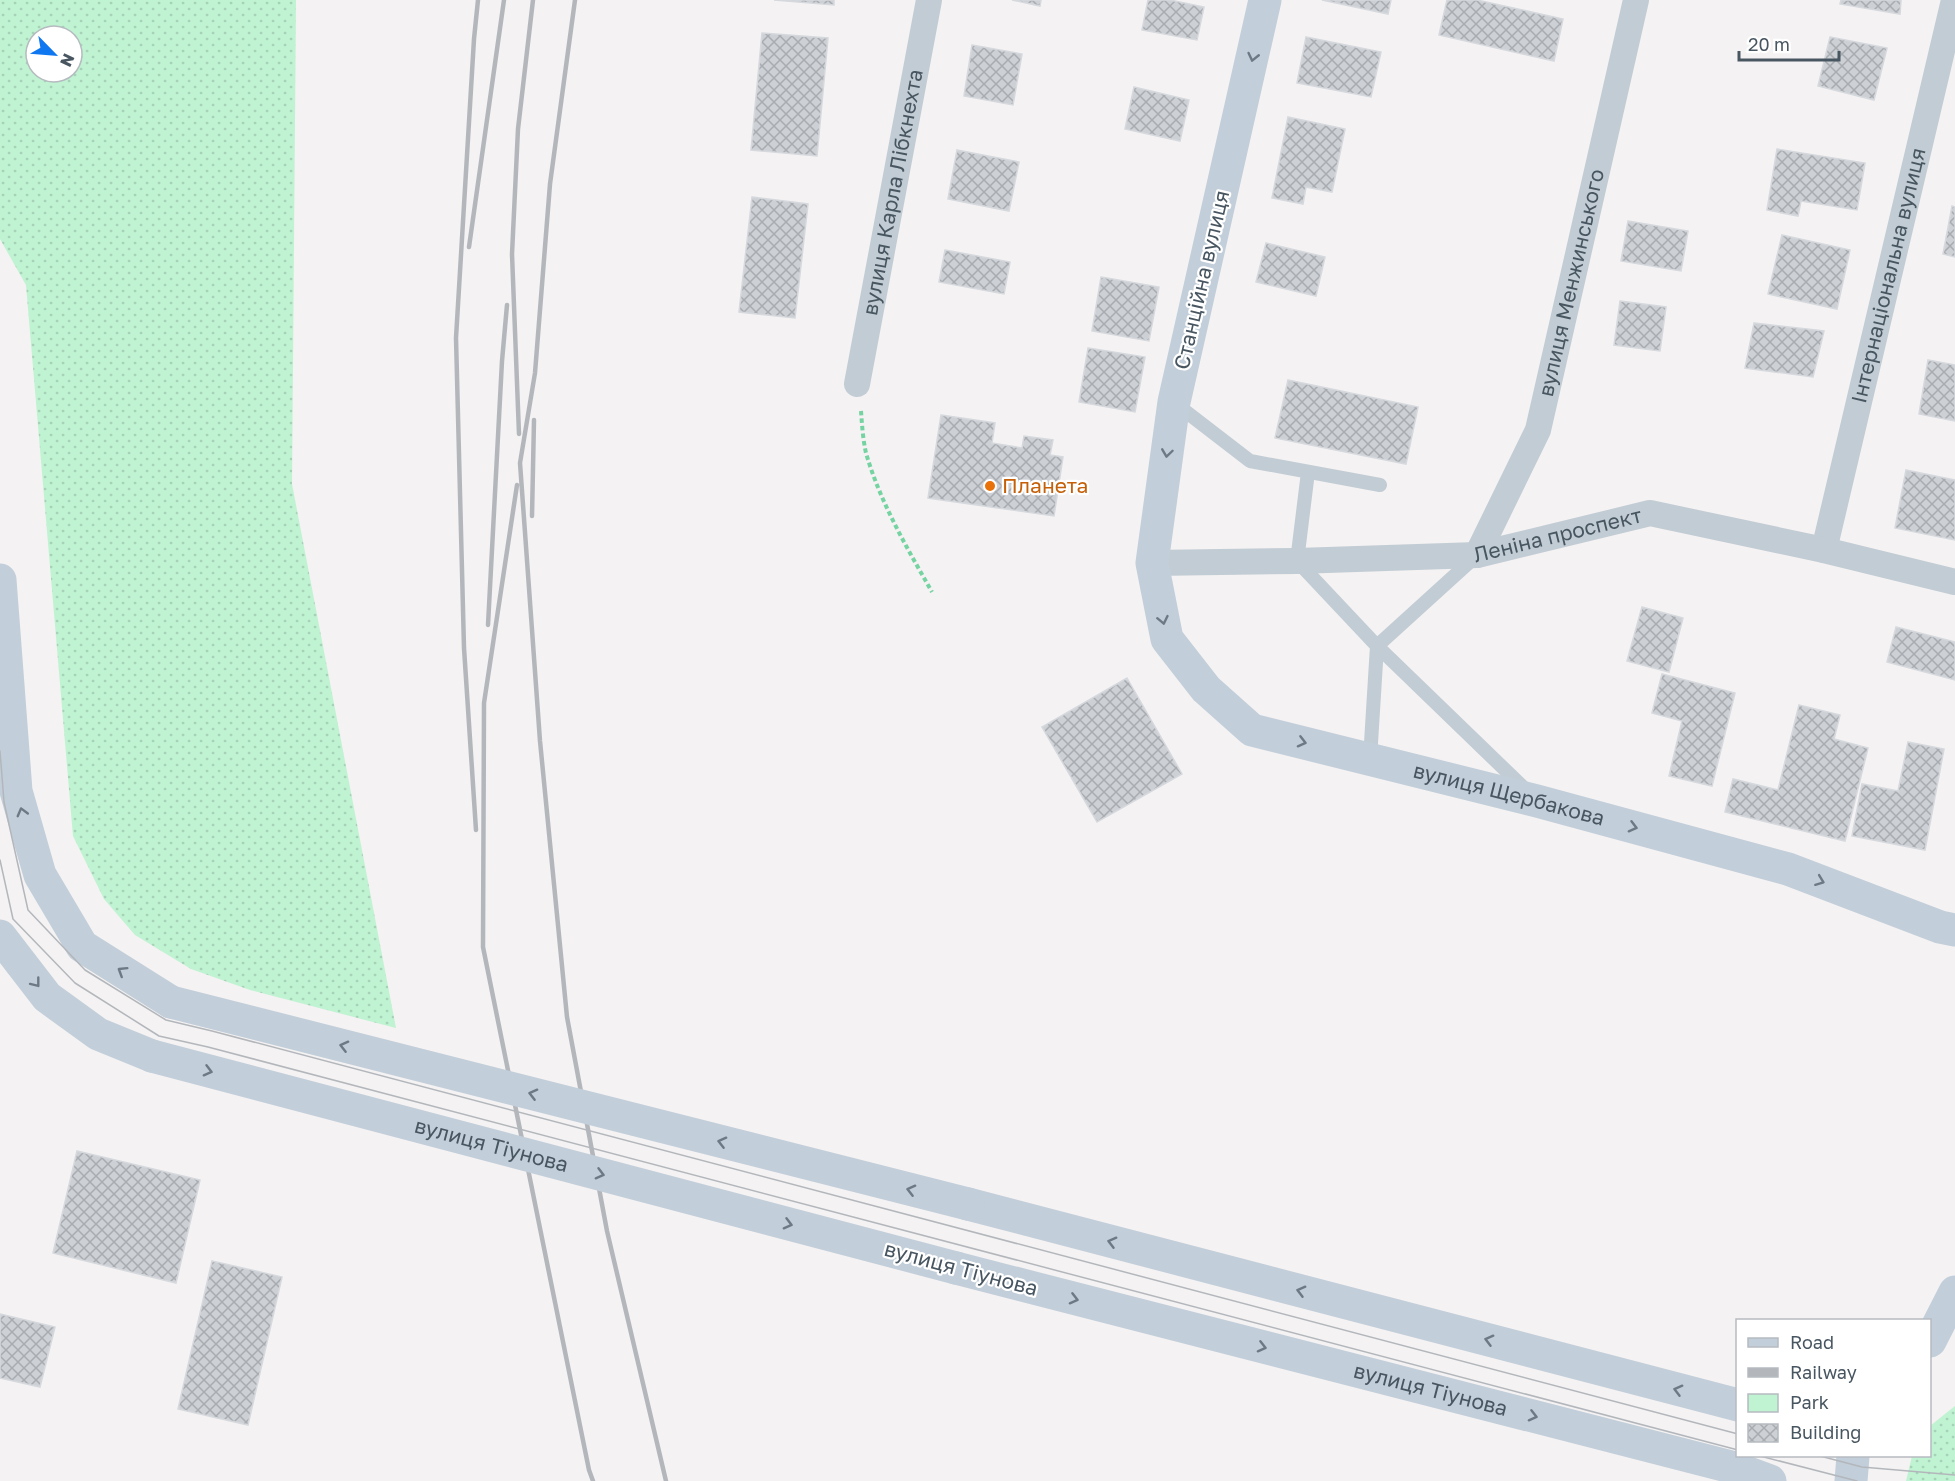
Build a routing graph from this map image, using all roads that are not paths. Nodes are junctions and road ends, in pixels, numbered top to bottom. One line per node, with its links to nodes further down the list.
1 (929, 0): 5 (street, вулиця Карла Лібкнехта)
2 (1265, 0): 6 (street, Станційна вулиця, one-way to 6)
3 (1636, 0): 10 (street, вулиця Менжинського)
4 (1954, 0): 9 (street, Інтернаціональна вулиця)
5 (857, 384)
6 (1174, 402): 7 (lane); 12 (street, Станційна вулиця, one-way to 12)
7 (1308, 472): 8 (lane); 11 (lane)
8 (1380, 485)
9 (1824, 550): 10 (street, Леніна проспект); 14 (street, Леніна проспект)
10 (1477, 555): 11 (street, Леніна проспект); 15 (lane)
11 (1297, 561): 12 (street, Леніна проспект); 15 (lane)
12 (1152, 563): 16 (street, вулиця Щербакова, one-way to 16)
13 (0, 580): 24 (street, one-way to 13, bridge)
14 (1955, 582)
15 (1377, 646): 16 (lane); 17 (lane)
16 (1370, 759): 17 (street, вулиця Щербакова)
17 (1537, 801): 18 (street, вулиця Щербакова, one-way to 18)
18 (1955, 930)
19 (0, 936): 26 (street, вулиця Тіунова, one-way to 26, bridge)
20 (1955, 1292): 21 (street)
21 (1931, 1337)
22 (1955, 1350): 23 (street)
23 (1931, 1359)
24 (1736, 1405)
25 (1853, 1457): 27 (street)
26 (1770, 1481)
27 (1851, 1481)

